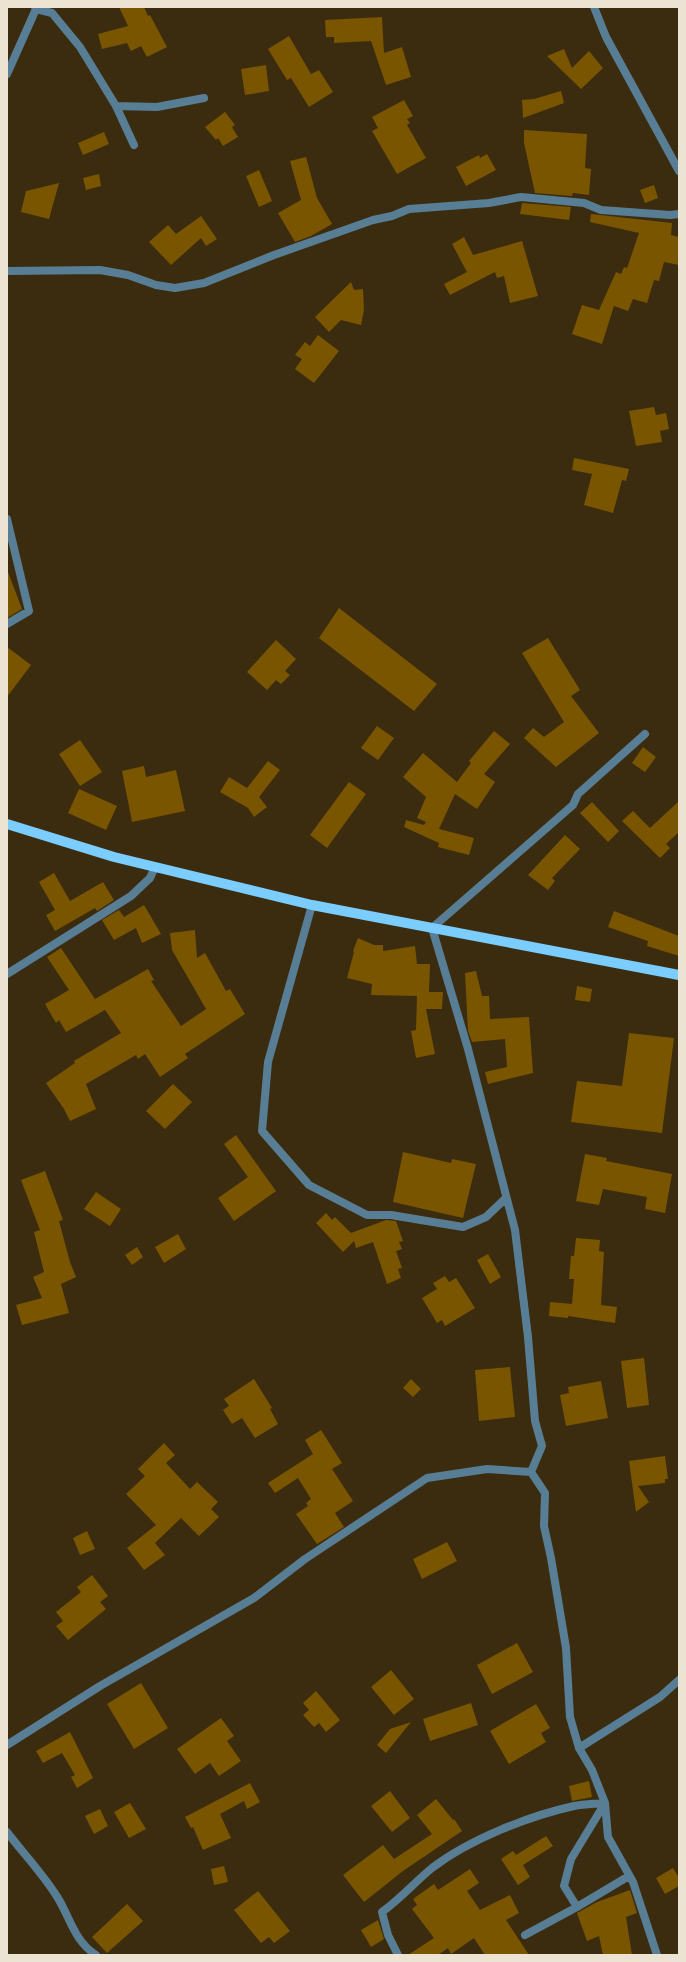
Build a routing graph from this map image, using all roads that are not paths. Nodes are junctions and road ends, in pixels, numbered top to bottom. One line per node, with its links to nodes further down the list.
1 (594, 7): 7 (street)
2 (37, 8): 3 (street); 5 (street)
3 (7, 74)
4 (204, 98): 5 (street)
5 (116, 106): 6 (street)
6 (134, 145)
7 (679, 171)
8 (679, 214): 9 (street)
9 (7, 271)
10 (7, 519): 11 (street)
11 (7, 624)
12 (645, 734): 16 (street)
13 (7, 824): 14 (main road)
14 (155, 867): 15 (main road); 17 (street)
15 (312, 906): 16 (main road); 19 (street)
16 (432, 928): 18 (main road); 19 (street)
17 (7, 974)
18 (679, 975)
19 (506, 1198): 20 (street)
20 (531, 1472): 22 (street); 23 (street)
21 (679, 1680): 23 (street)
22 (7, 1745)
23 (579, 1748): 24 (street)
24 (605, 1803): 26 (street); 27 (street); 30 (street)
25 (7, 1832): 29 (street)
26 (630, 1876): 27 (street); 31 (street)
27 (577, 1907): 28 (street)
28 (525, 1935)
29 (96, 1955)
30 (398, 1955)
31 (657, 1955)

